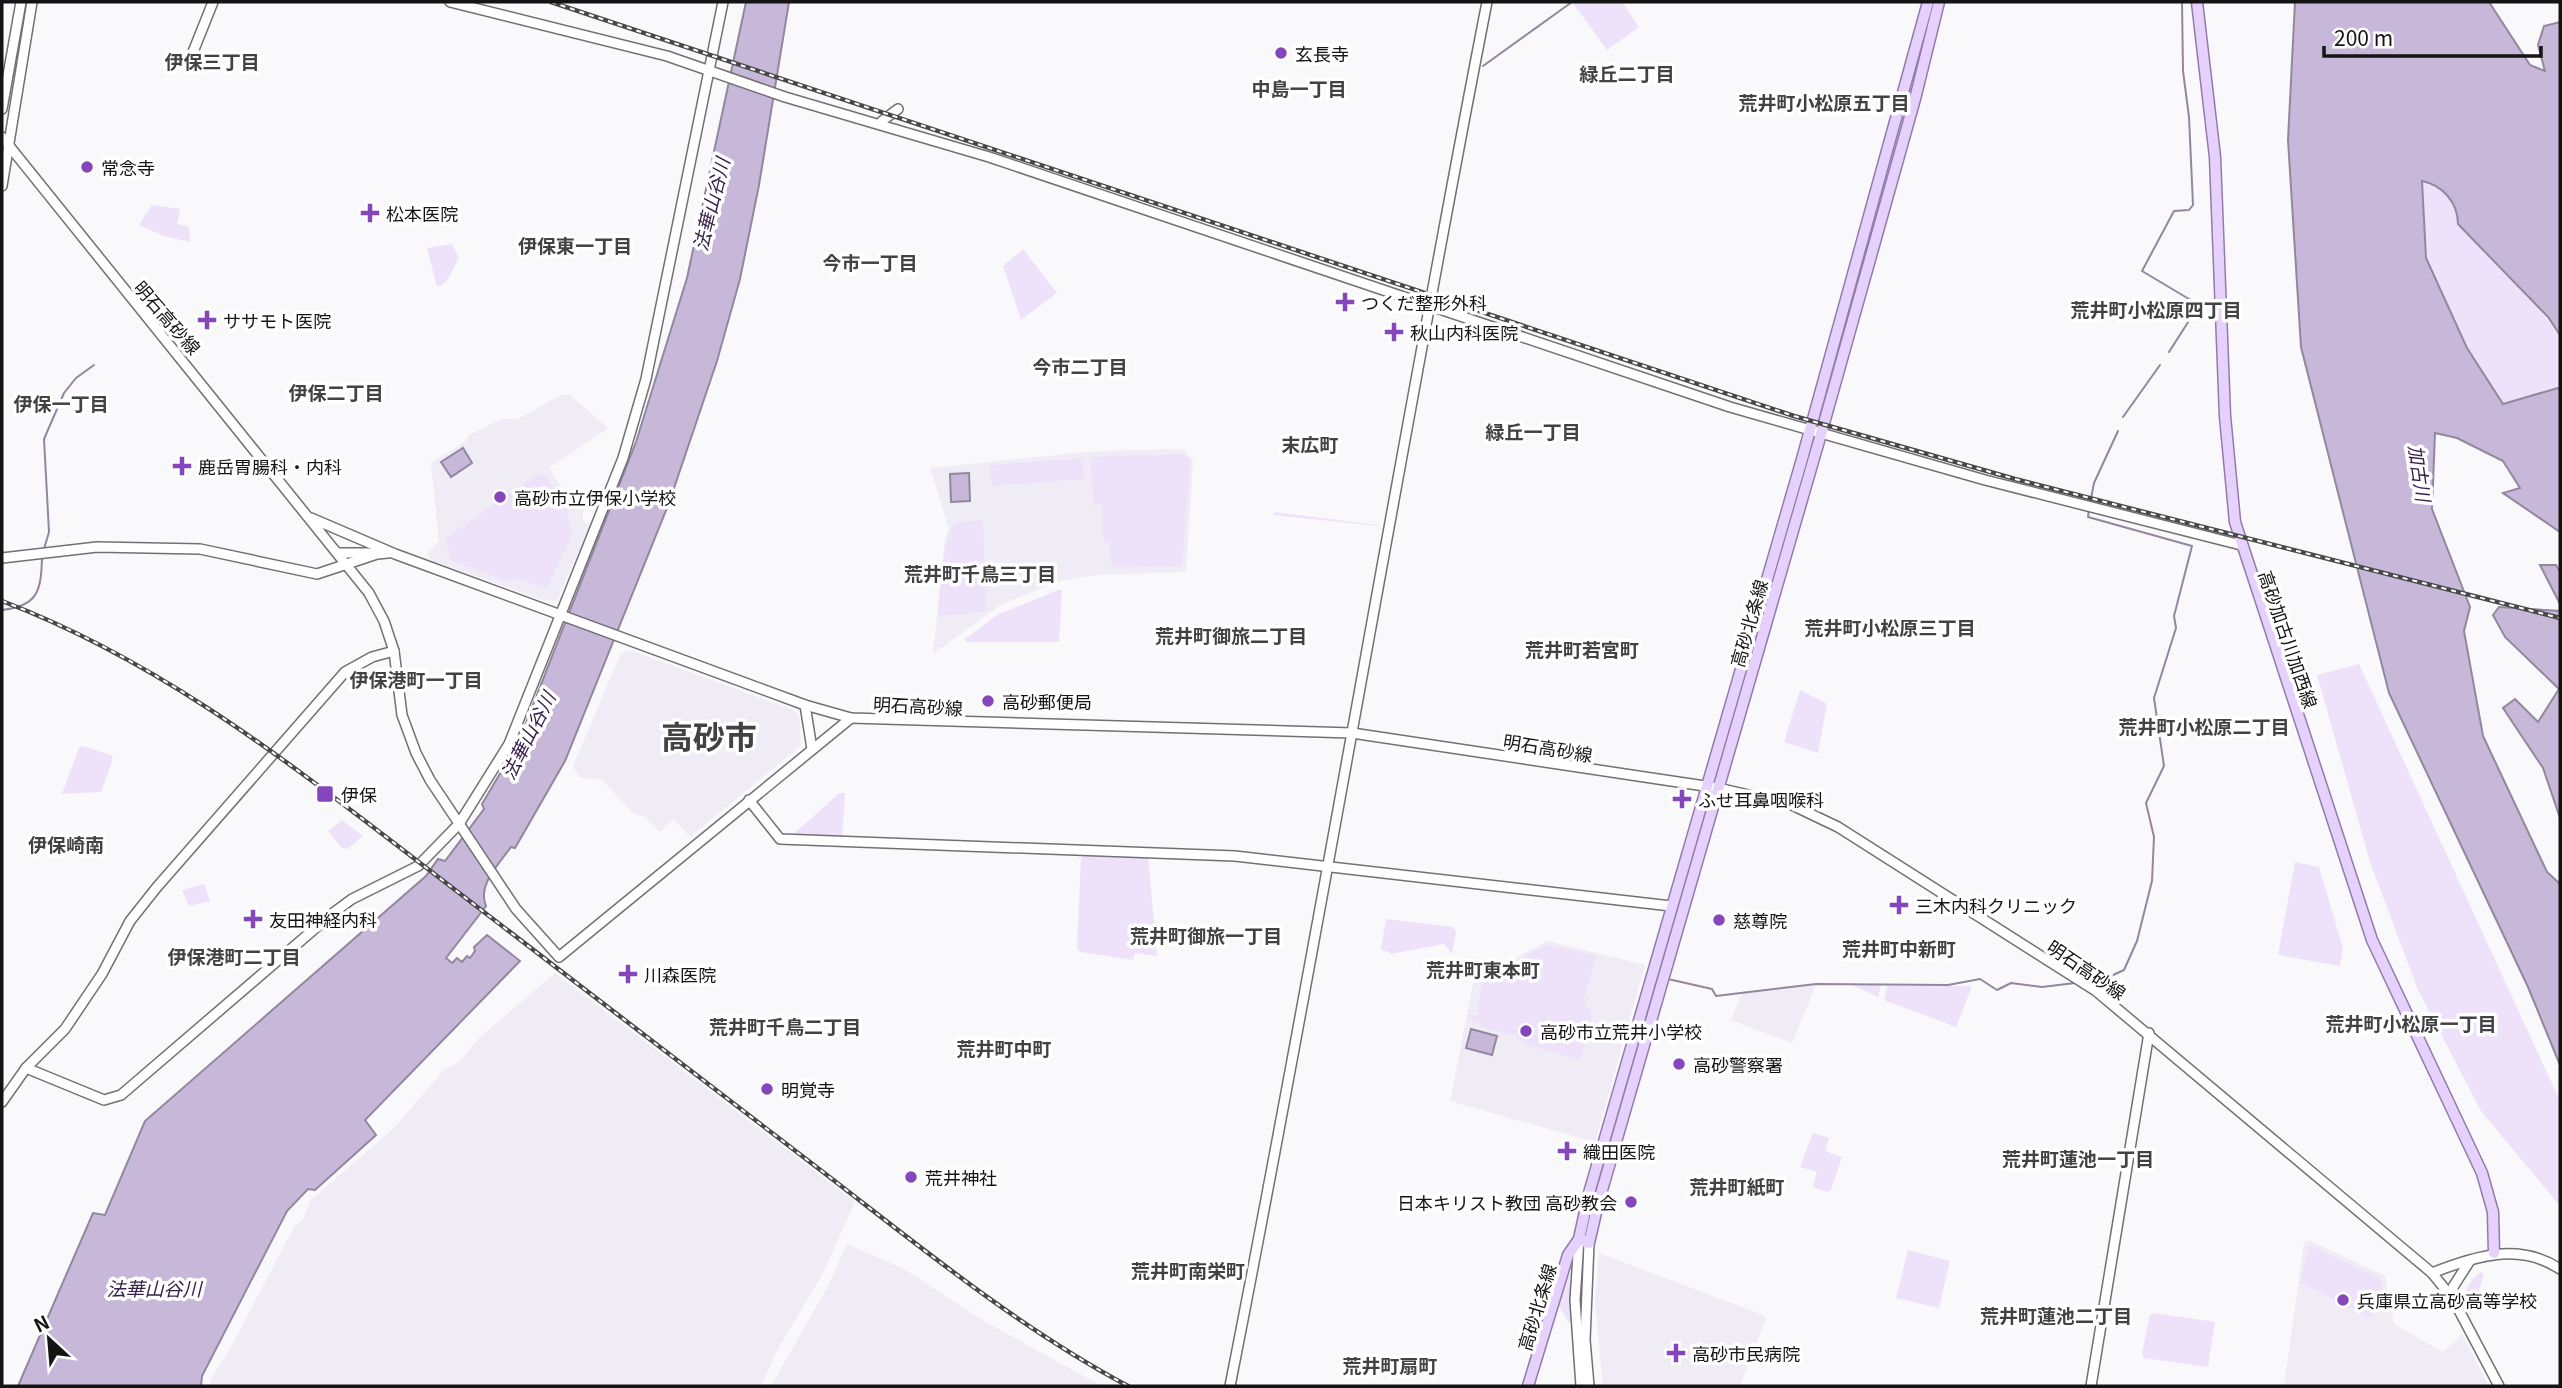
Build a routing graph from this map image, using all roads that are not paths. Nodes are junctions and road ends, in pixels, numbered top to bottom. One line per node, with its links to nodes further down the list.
1 (21, 2): 12 (street)
2 (32, 2): 16 (street)
3 (213, 2): 10 (street)
4 (450, 2): 11 (street)
5 (723, 2): 11 (street)
6 (1487, 2): 18 (street)
7 (1928, 2): 19 (main road, 高砂北条線)
8 (1939, 2): 20 (main road, 高砂北条線)
9 (2197, 2): 22 (main road, 高砂加古川加西線)
10 (191, 57)
11 (707, 71): 18 (street); 28 (street)
12 (2, 109)
13 (898, 109): 14 (street)
14 (882, 121)
15 (2, 136): 16 (street, 明石高砂線)
16 (9, 145): 17 (street); 21 (street, 明石高砂線)
17 (2, 186)
18 (1429, 306): 19 (street); 32 (street)
19 (1810, 430): 20 (street); 34 (main road, 高砂北条線)
20 (1821, 434): 22 (street); 35 (main road, 高砂北条線)
21 (311, 518): 23 (street, 明石高砂線); 25 (street, 明石高砂線)
22 (2241, 545): 44 (main road, 高砂加古川加西線)
23 (338, 553): 24 (street, 明石高砂線); 27 (street, 明石高砂線)
24 (377, 554): 25 (street, 明石高砂線); 27 (street, 明石高砂線)
25 (395, 554): 28 (street, 明石高砂線)
26 (2, 558): 27 (street)
27 (348, 565): 29 (street)
28 (563, 615): 30 (street, 明石高砂線); 37 (street)
29 (394, 652): 37 (street); 41 (street)
30 (805, 705): 31 (street, 明石高砂線); 33 (street)
31 (851, 718): 32 (street, 明石高砂線); 33 (street)
32 (1352, 733): 34 (street, 明石高砂線); 38 (street)
33 (812, 749): 36 (street)
34 (1706, 787): 35 (street, 明石高砂線); 39 (main road, 高砂北条線)
35 (1718, 788): 40 (street, 明石高砂線); 43 (main road, 高砂北条線)
36 (749, 800): 37 (street); 38 (street)
37 (459, 824): 41 (street)
38 (1328, 867): 39 (street); 49 (street)
39 (1671, 906): 43 (main road, 高砂北条線)
40 (2149, 1033): 47 (street, 明石高砂線); 53 (street)
41 (26, 1068): 42 (street)
42 (2, 1102)
43 (1584, 1241): 50 (main road, 高砂北条線); 51 (street); 52 (street)
44 (2494, 1253): 45 (street); 46 (street)
45 (2470, 1261): 47 (street); 48 (street)
46 (2560, 1269)
47 (2432, 1273): 48 (street, 明石高砂線)
48 (2454, 1299): 54 (street, 明石高砂線)
49 (1230, 1386)
50 (1528, 1386)
51 (1581, 1386)
52 (1589, 1386)
53 (2091, 1386)
54 (2499, 1386)

